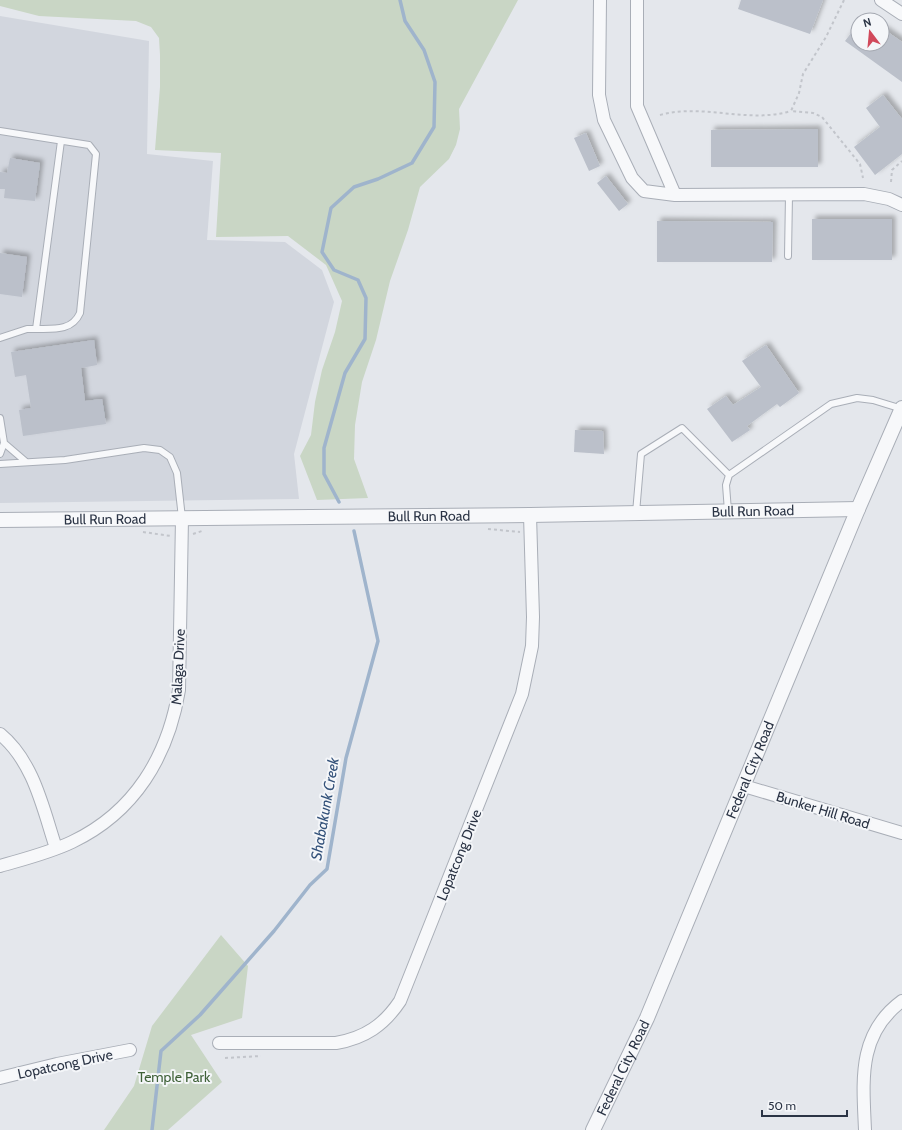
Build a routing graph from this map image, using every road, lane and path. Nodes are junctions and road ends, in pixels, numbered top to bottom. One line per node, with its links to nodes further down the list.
1 (600, 0): 13 (street)
2 (637, 0): 13 (street)
3 (844, 0): 6 (path)
4 (881, 0): 5 (street)
5 (902, 14)
6 (791, 112): 7 (path); 11 (path)
7 (660, 114)
8 (0, 131): 9 (lane)
9 (61, 141): 17 (lane); 17 (lane)
10 (902, 161): 12 (path)
11 (863, 178)
12 (891, 182)
13 (675, 195): 14 (street)
14 (789, 195): 15 (street); 16 (lane)
15 (902, 205)
16 (788, 256)
17 (36, 330): 18 (lane)
18 (0, 338)
19 (902, 409): 25 (lane); 26 (street, Federal City Road)
20 (0, 418): 21 (lane)
21 (4, 443): 22 (lane); 23 (lane)
22 (0, 454)
23 (26, 461): 24 (lane); 30 (lane)
24 (0, 464)
25 (729, 475): 27 (lane); 28 (lane)
26 (858, 509): 27 (street, Bull Run Road); 38 (street, Federal City Road)
27 (728, 511): 28 (street, Bull Run Road)
28 (636, 513): 29 (street, Bull Run Road)
29 (530, 515): 30 (street, Bull Run Road); 35 (street, Lopatcong Drive)
30 (182, 518): 31 (street, Bull Run Road); 36 (street, Malaga Drive)
31 (0, 520)
32 (486, 529): 35 (path)
33 (138, 531): 36 (path)
34 (203, 531): 36 (path)
35 (530, 532): 43 (street, Lopatcong Drive)
36 (181, 536): 40 (street, Malaga Drive)
37 (0, 734): 40 (street)
38 (744, 786): 39 (street, Bunker Hill Road); 48 (street, Federal City Road)
39 (902, 833)
40 (56, 848): 41 (street, Malaga Drive)
41 (0, 866)
42 (902, 1002): 49 (street)
43 (219, 1043)
44 (130, 1050): 47 (street, Lopatcong Drive)
45 (263, 1056): 46 (path)
46 (224, 1058)
47 (0, 1078)
48 (593, 1130)
49 (865, 1130)

